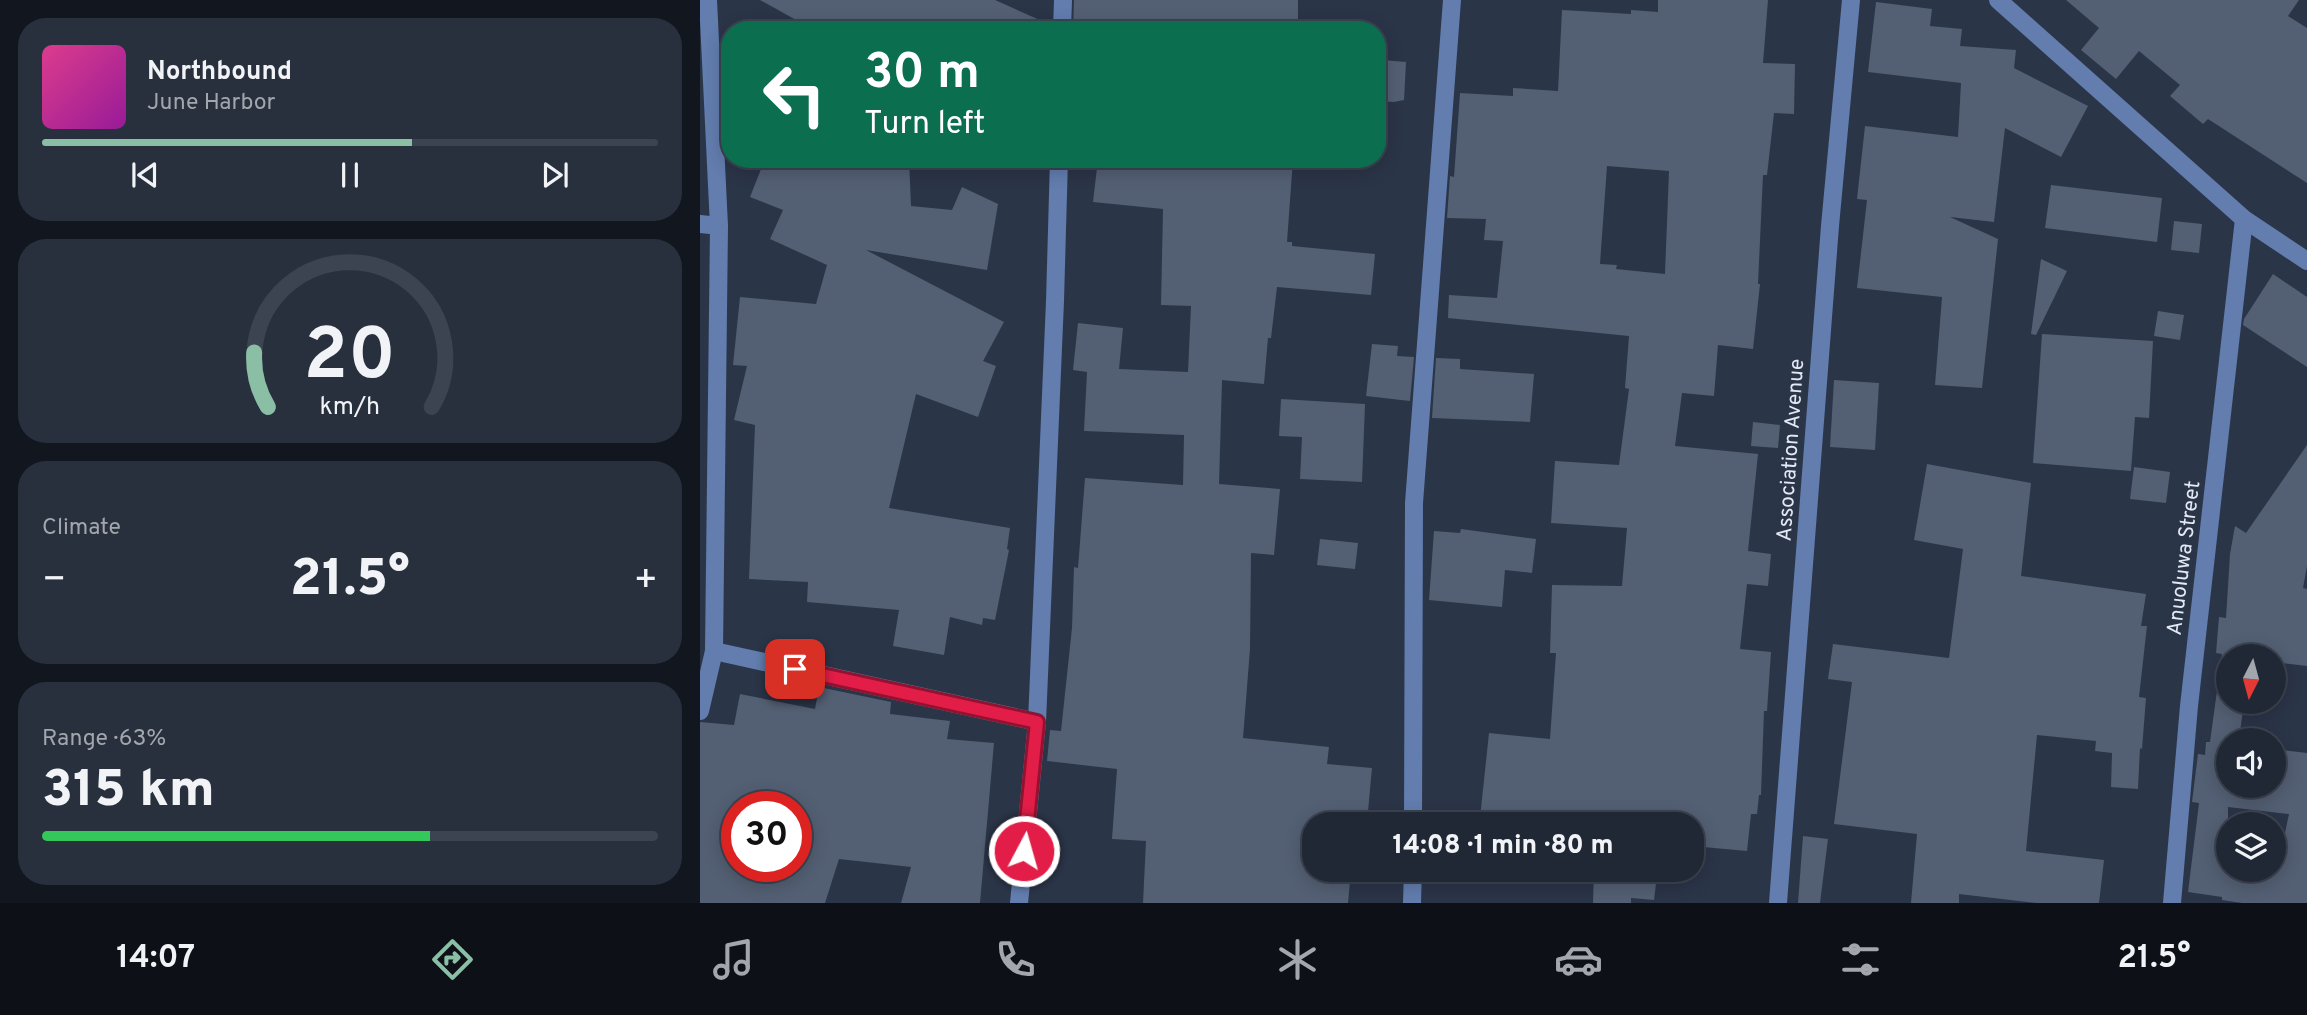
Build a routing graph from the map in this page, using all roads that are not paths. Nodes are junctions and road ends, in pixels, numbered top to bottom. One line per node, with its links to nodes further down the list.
1 (708, 0): 10 (street)
2 (1063, 0): 6 (street)
3 (1452, 0): 15 (street)
4 (1852, 0): 19 (street, Association Avenue)
5 (1998, 0): 8 (street)
6 (1062, 21)
7 (1059, 168): 14 (street)
8 (2244, 219): 11 (street); 20 (street, Anuoluwa Street)
9 (700, 224): 10 (street)
10 (719, 226): 12 (street)
11 (2307, 261)
12 (714, 652): 13 (street); 14 (street)
13 (700, 711)
14 (1037, 722): 17 (street)
15 (1413, 812)
16 (1413, 882): 18 (street)
17 (1019, 903)
18 (1412, 903)
19 (1778, 903)
20 (2172, 903)

